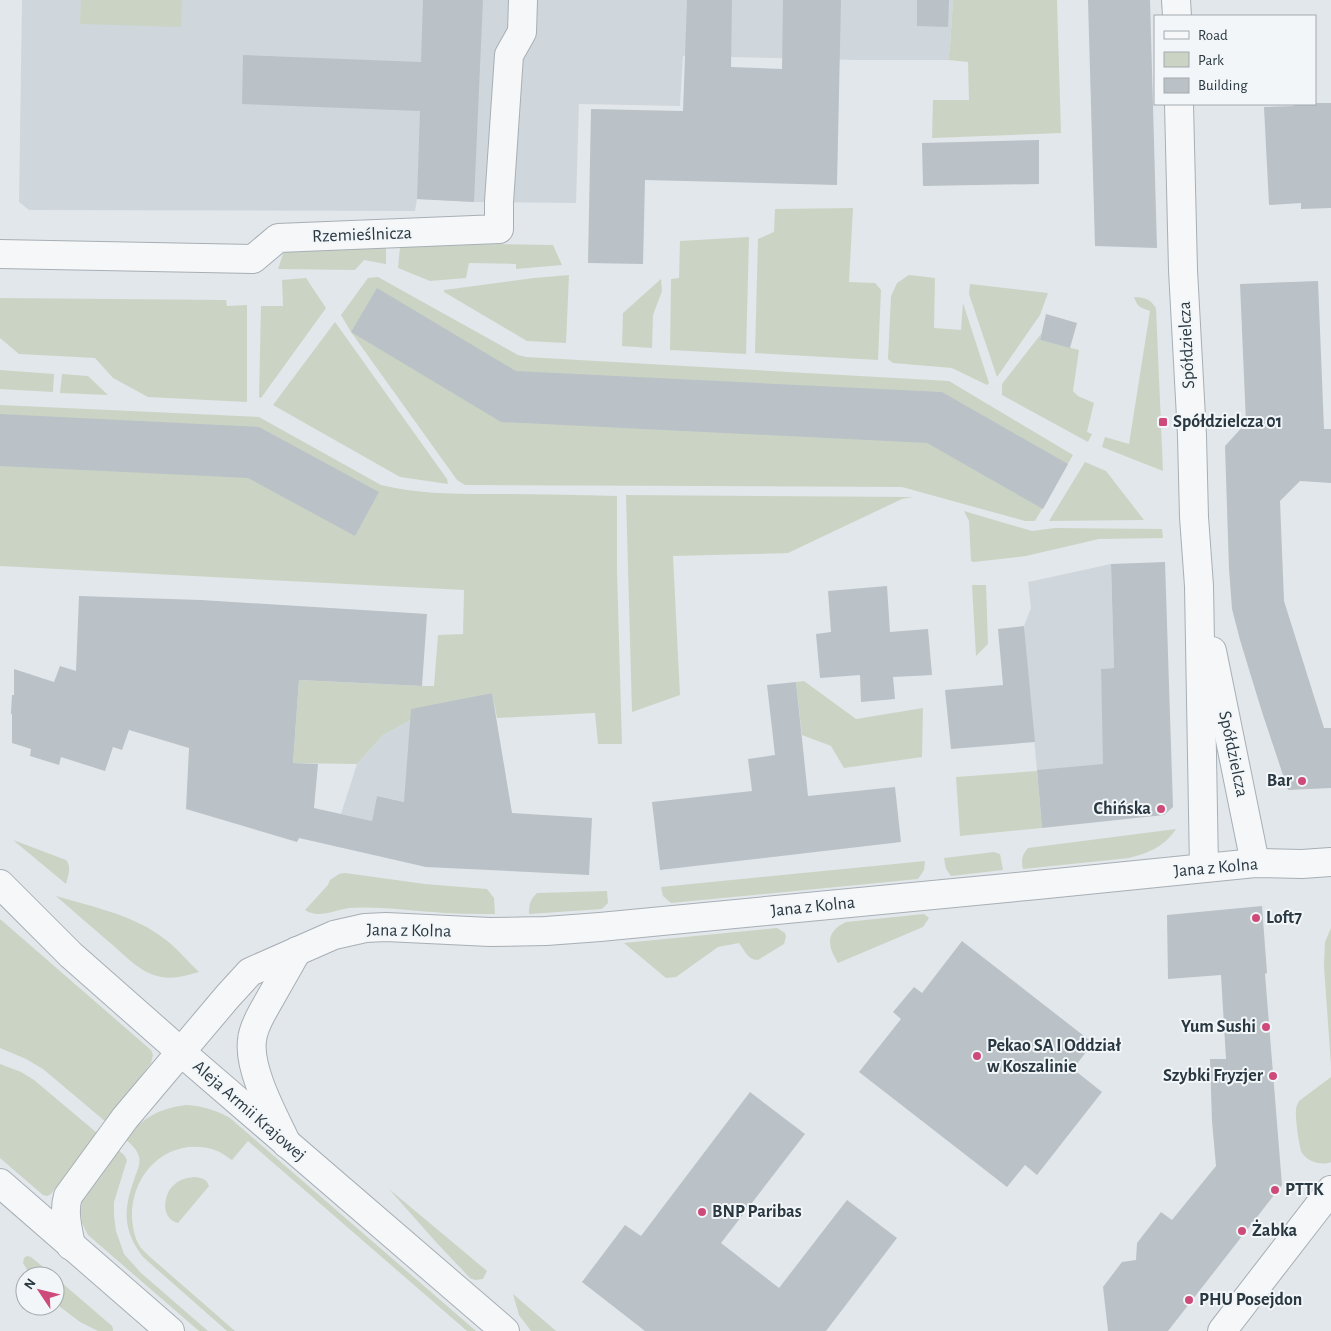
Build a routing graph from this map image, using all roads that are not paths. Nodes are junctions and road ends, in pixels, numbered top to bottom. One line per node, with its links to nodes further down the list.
1 (524, 0): 5 (street, Rzemieślnicza)
2 (1176, 0): 3 (street)
3 (1177, 15)
4 (1179, 105): 6 (street, Spółdzielcza)
5 (0, 254)
6 (1198, 586): 8 (street, Spółdzielcza); 9 (street, Spółdzielcza)
7 (1331, 862): 8 (street, Jana z Kolna)
8 (1255, 863): 9 (street, Jana z Kolna)
9 (1204, 868): 11 (street, Jana z Kolna)
10 (0, 884): 12 (street, Aleja Armii Krajowej)
11 (297, 951): 12 (street, Jana z Kolna); 13 (street)
12 (181, 1052): 13 (street, Aleja Armii Krajowej); 16 (street, Jana z Kolna)
13 (287, 1144): 18 (street, Aleja Armii Krajowej)
14 (0, 1183): 16 (street)
15 (1331, 1190): 19 (street)
16 (71, 1246): 17 (street)
17 (170, 1331)
18 (505, 1331)
19 (1222, 1331)

